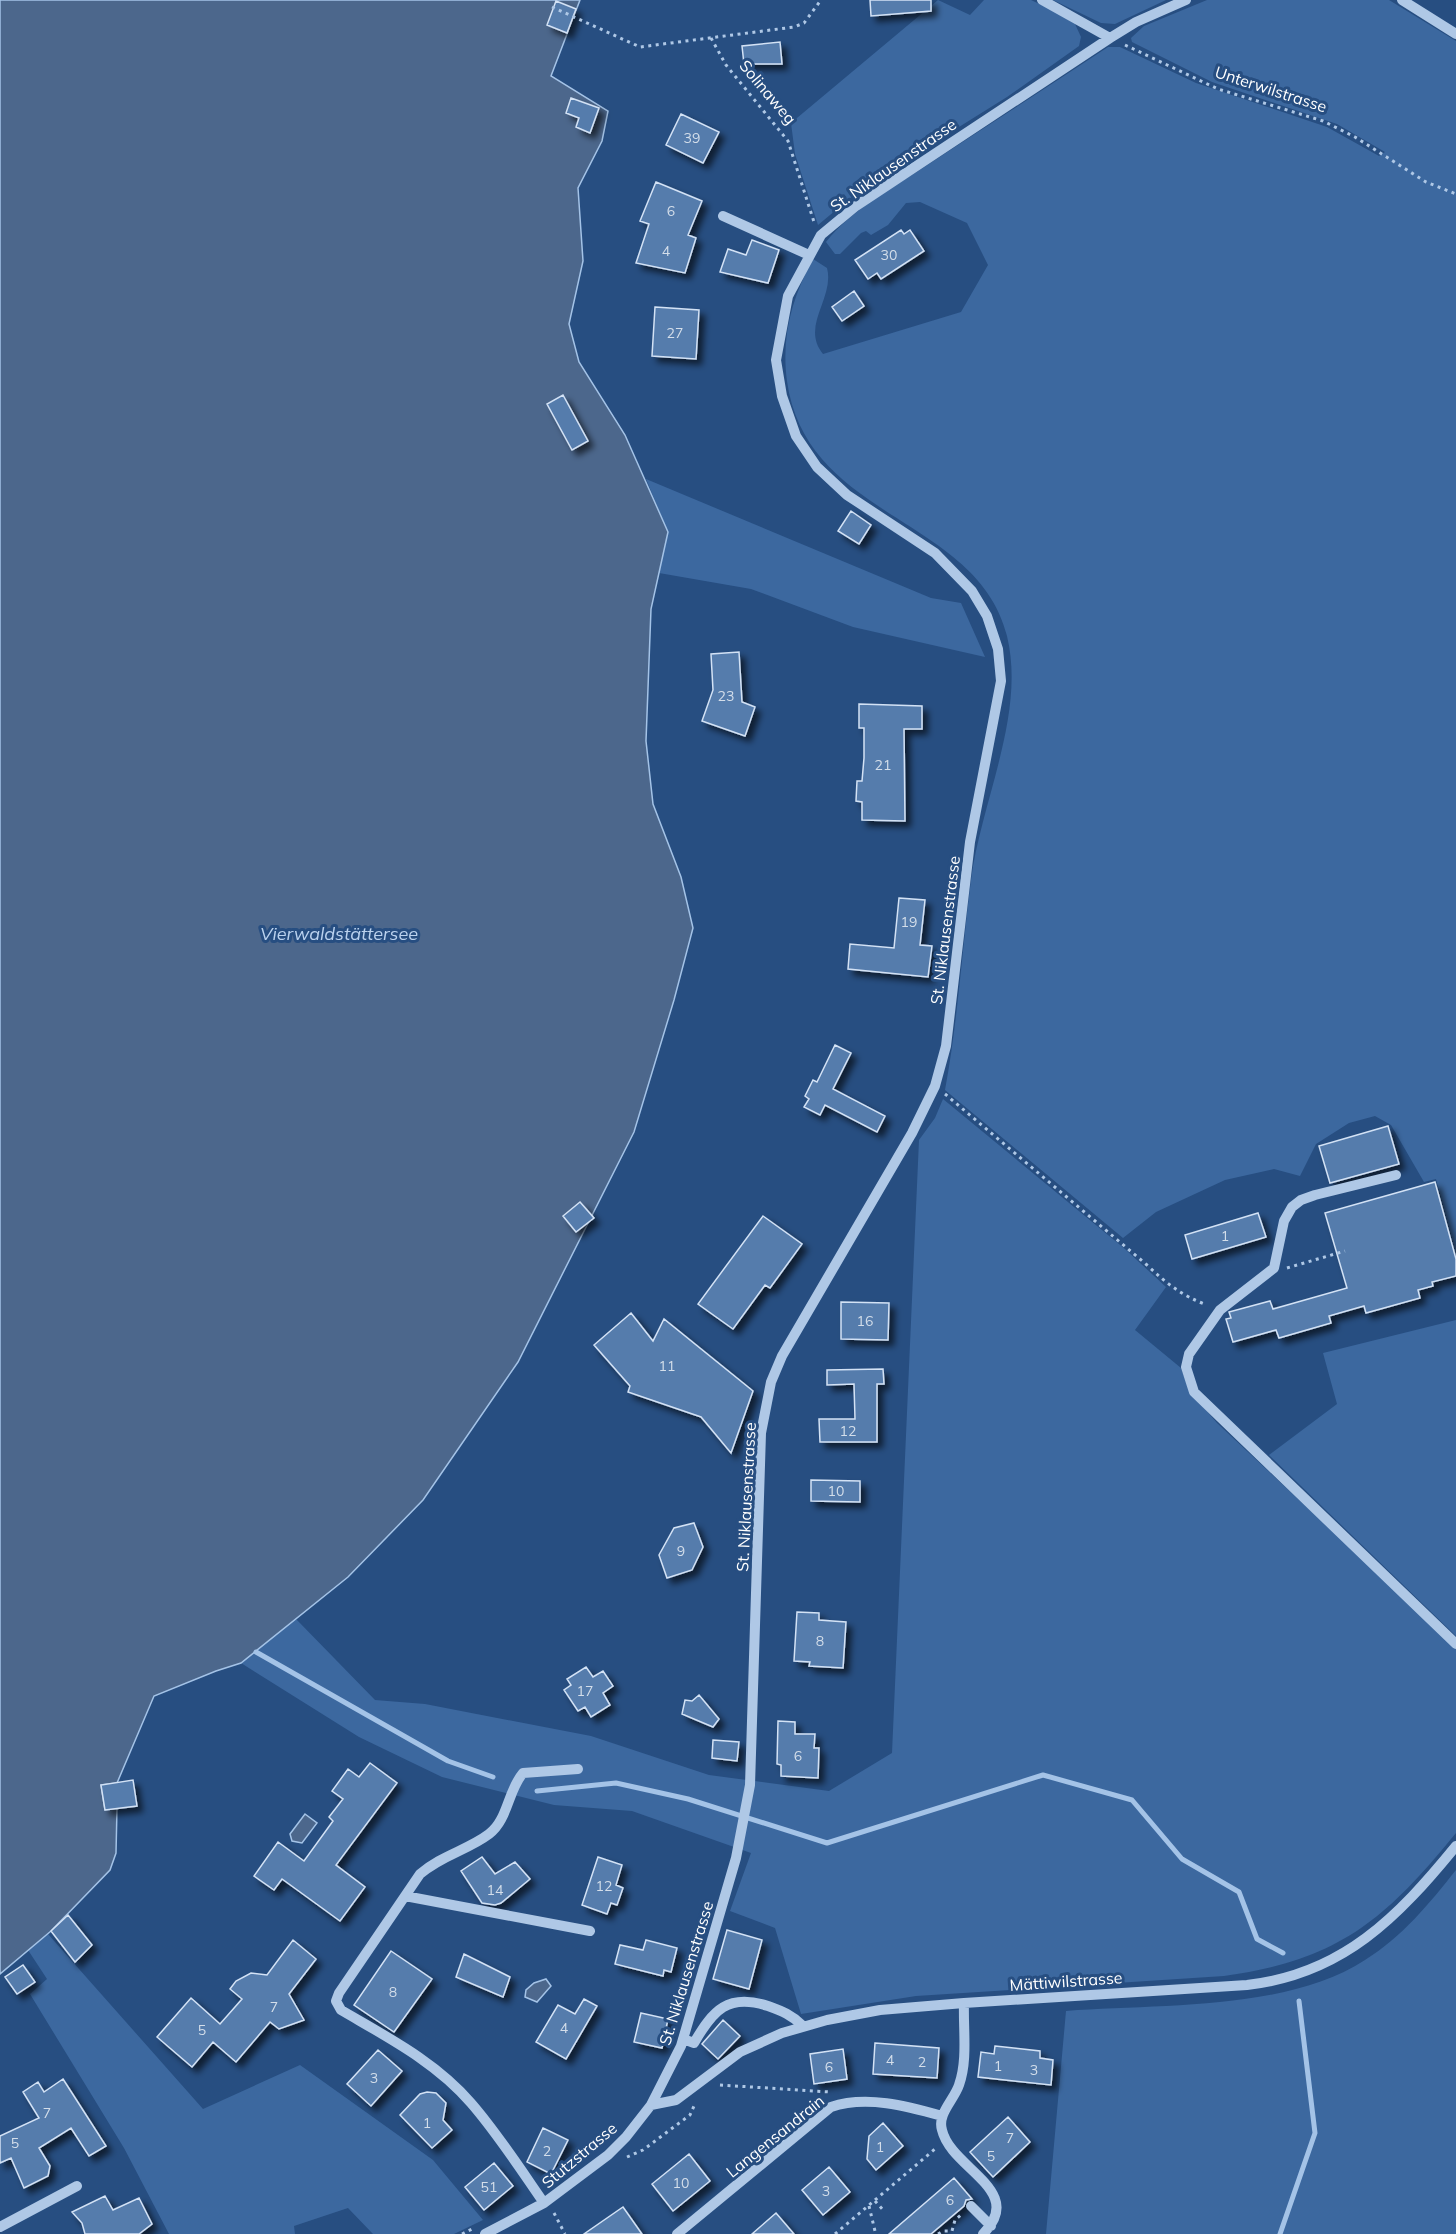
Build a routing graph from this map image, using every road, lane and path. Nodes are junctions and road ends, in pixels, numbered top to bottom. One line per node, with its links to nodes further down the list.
1 (821, 0): 7 (path)
2 (1042, 0): 8 (street)
3 (1186, 0): 8 (street, St. Niklausenstrasse)
4 (1402, 0): 6 (street)
5 (552, 7): 7 (path)
6 (1456, 34)
7 (711, 38): 11 (path, Solinaweg)
8 (1110, 38): 9 (path, Unterwilstrasse); 11 (street, St. Niklausenstrasse)
9 (1456, 194)
10 (723, 216): 12 (street)
11 (821, 235): 12 (street, St. Niklausenstrasse)
12 (809, 255): 13 (street, St. Niklausenstrasse)
13 (935, 1086): 17 (path); 25 (street, St. Niklausenstrasse)
14 (1396, 1174): 16 (street)
15 (1345, 1251): 16 (path)
16 (1274, 1268): 17 (street)
17 (1220, 1310): 18 (street)
18 (1456, 1644)
19 (578, 1769): 21 (street)
20 (1456, 1846): 23 (street, Mättiwilstrasse)
21 (405, 1896): 22 (street); 35 (street)
22 (590, 1931)
23 (964, 2003): 24 (street, Mättiwilstrasse); 30 (street)
24 (803, 2026): 25 (street); 29 (street, Mättiwilstrasse)
25 (683, 2039): 29 (street, St. Niklausenstrasse)
26 (719, 2085): 27 (path)
27 (836, 2092)
28 (702, 2099): 32 (path)
29 (651, 2105): 35 (street, Stutzstrasse)
30 (942, 2116): 41 (street); 46 (street, Langensandrain)
31 (939, 2146): 34 (path)
32 (620, 2160)
33 (77, 2186): 40 (street)
34 (875, 2200): 36 (path); 38 (path)
35 (544, 2203): 44 (street, Stutzstrasse)
36 (869, 2206): 42 (path); 47 (path)
37 (971, 2206): 41 (street); 43 (path)
38 (884, 2211)
39 (552, 2214): 45 (path)
40 (0, 2227)
41 (987, 2230)
42 (874, 2232)
43 (954, 2233): 48 (path)
44 (485, 2234)
45 (565, 2234)
46 (677, 2234)
47 (835, 2234)
48 (938, 2234)

